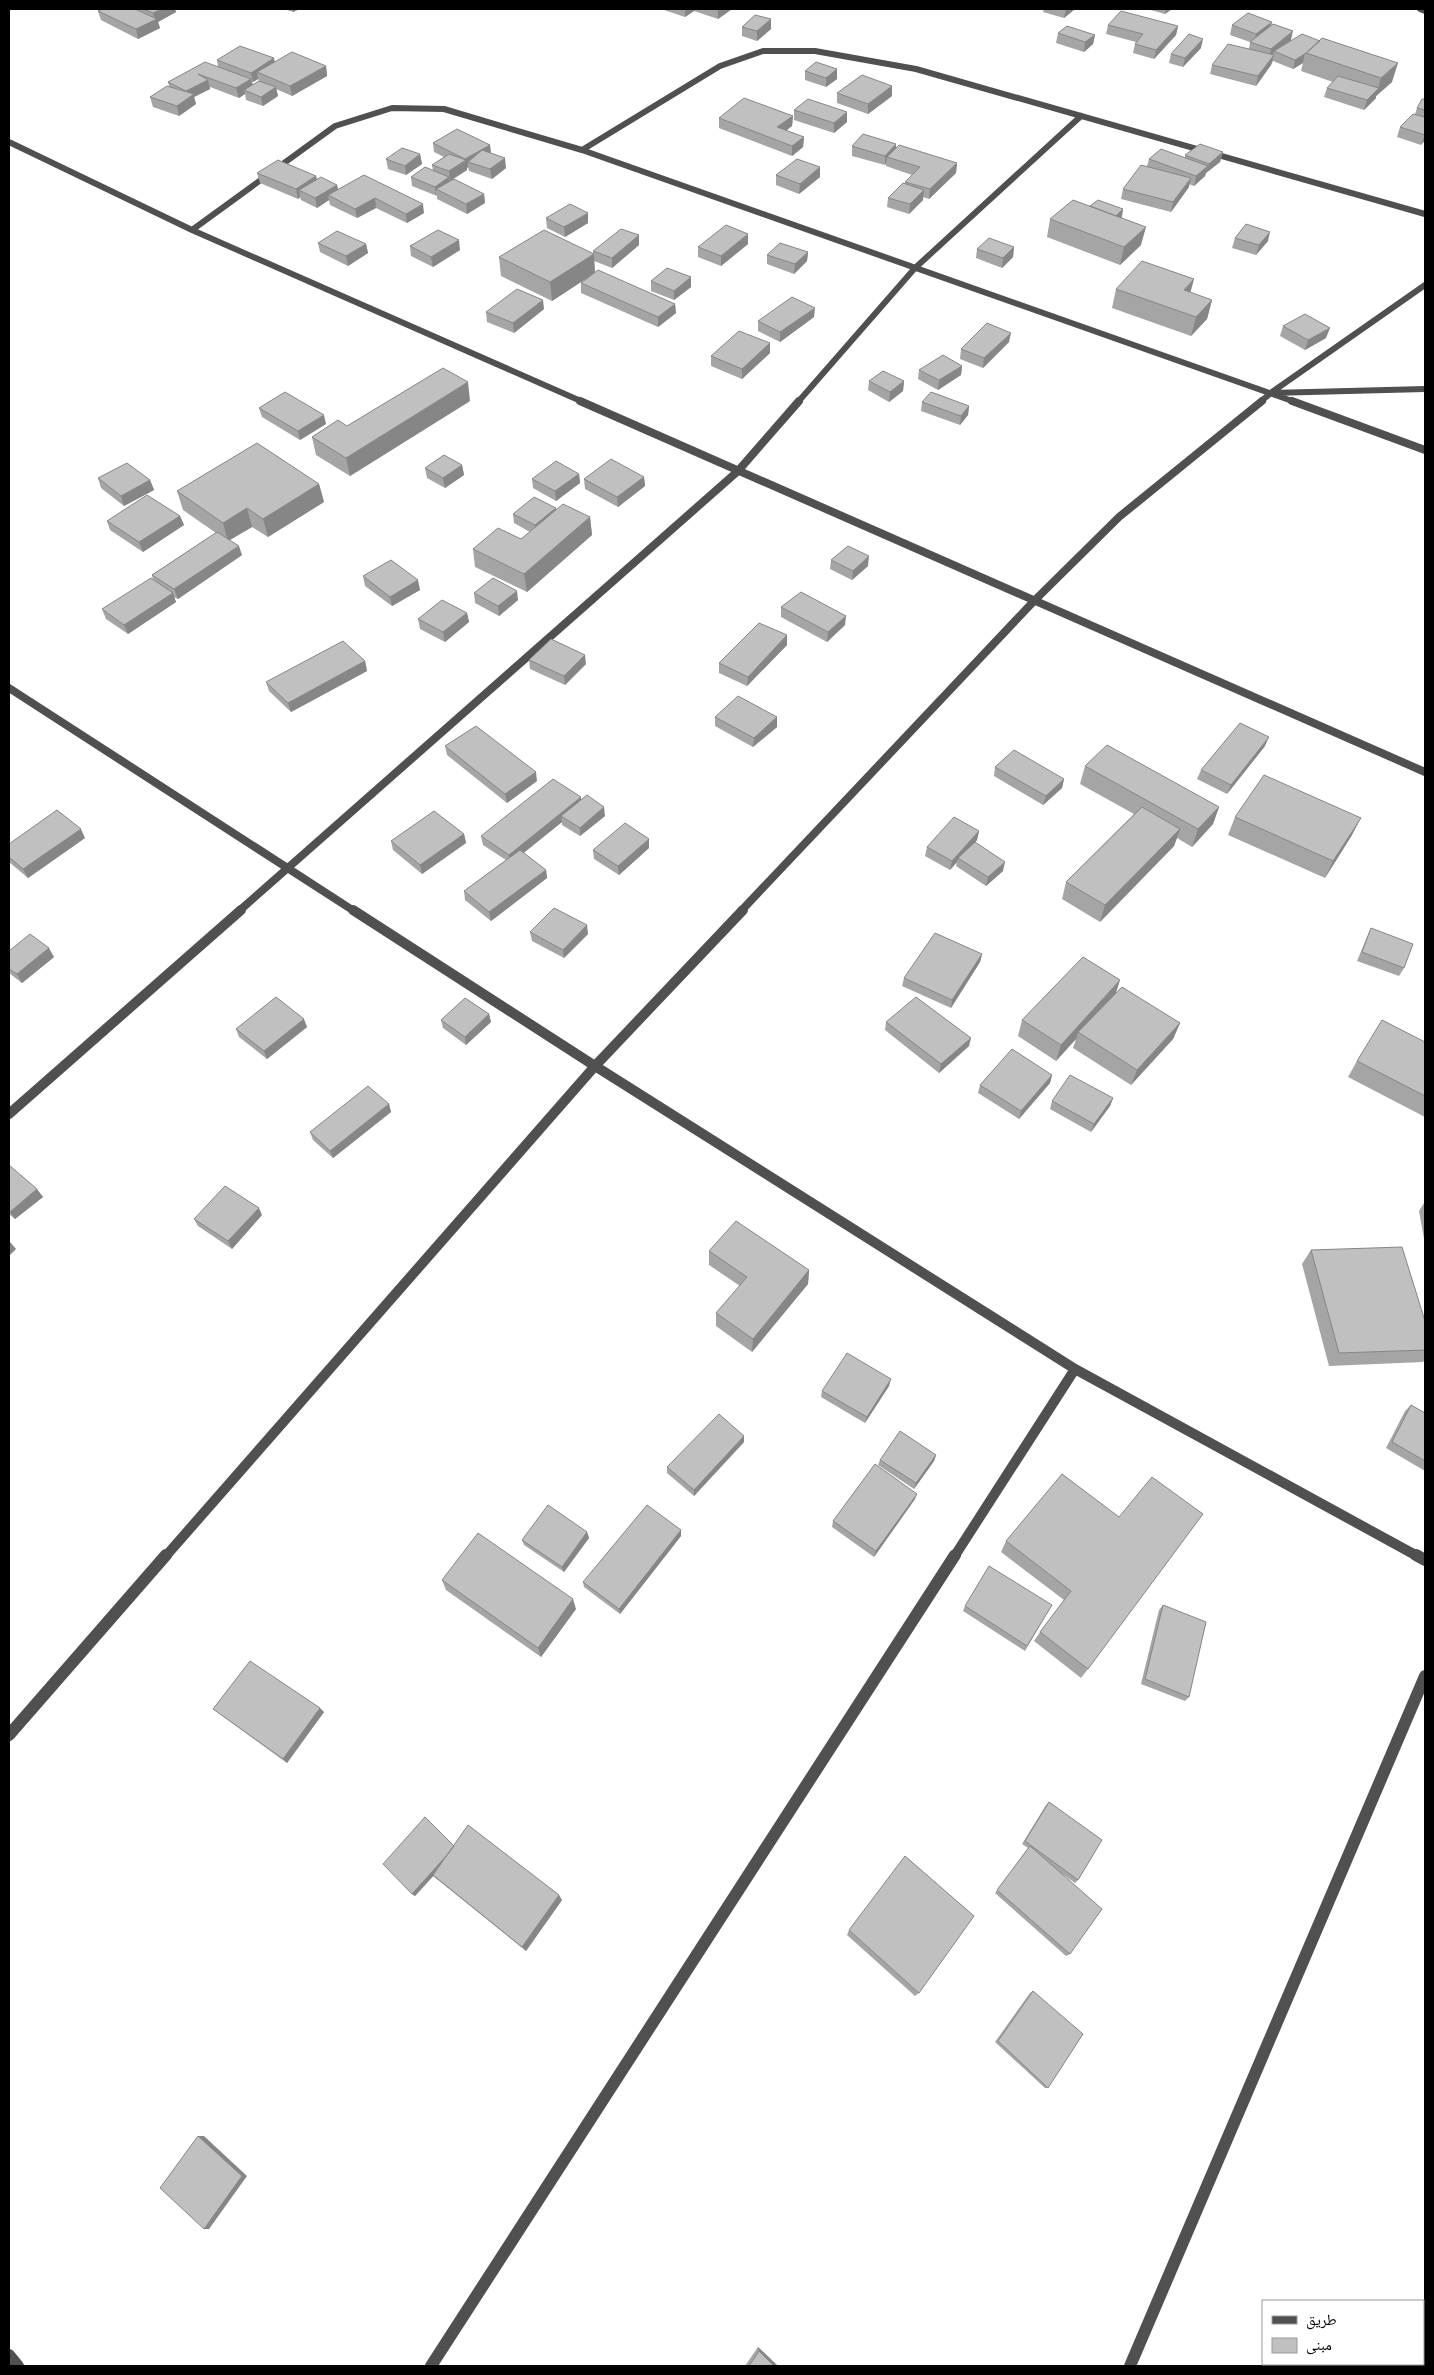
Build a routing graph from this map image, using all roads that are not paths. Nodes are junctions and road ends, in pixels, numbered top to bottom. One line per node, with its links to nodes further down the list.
1 (1420, 9): 2 (street)
2 (1425, 11)
3 (1081, 116): 5 (street); 6 (street); 8 (street)
4 (9, 142): 7 (street)
5 (582, 150): 7 (street); 8 (street)
6 (1425, 214)
7 (192, 230): 13 (street)
8 (915, 268): 11 (street); 13 (street)
9 (1425, 285): 11 (street)
10 (1425, 388): 11 (street)
11 (1271, 393): 12 (street); 14 (street)
12 (1425, 450)
13 (738, 471): 14 (street); 17 (street)
14 (1034, 601): 16 (street); 18 (street)
15 (9, 688): 17 (street)
16 (1425, 772)
17 (289, 869): 18 (street); 19 (street)
18 (595, 1066): 20 (street); 23 (street)
19 (9, 1114)
20 (1075, 1369): 21 (street); 26 (street)
21 (1425, 1560)
22 (1425, 1676): 27 (street)
23 (9, 1735)
24 (9, 2355): 25 (street)
25 (18, 2366)
26 (432, 2366)
27 (1130, 2366)

